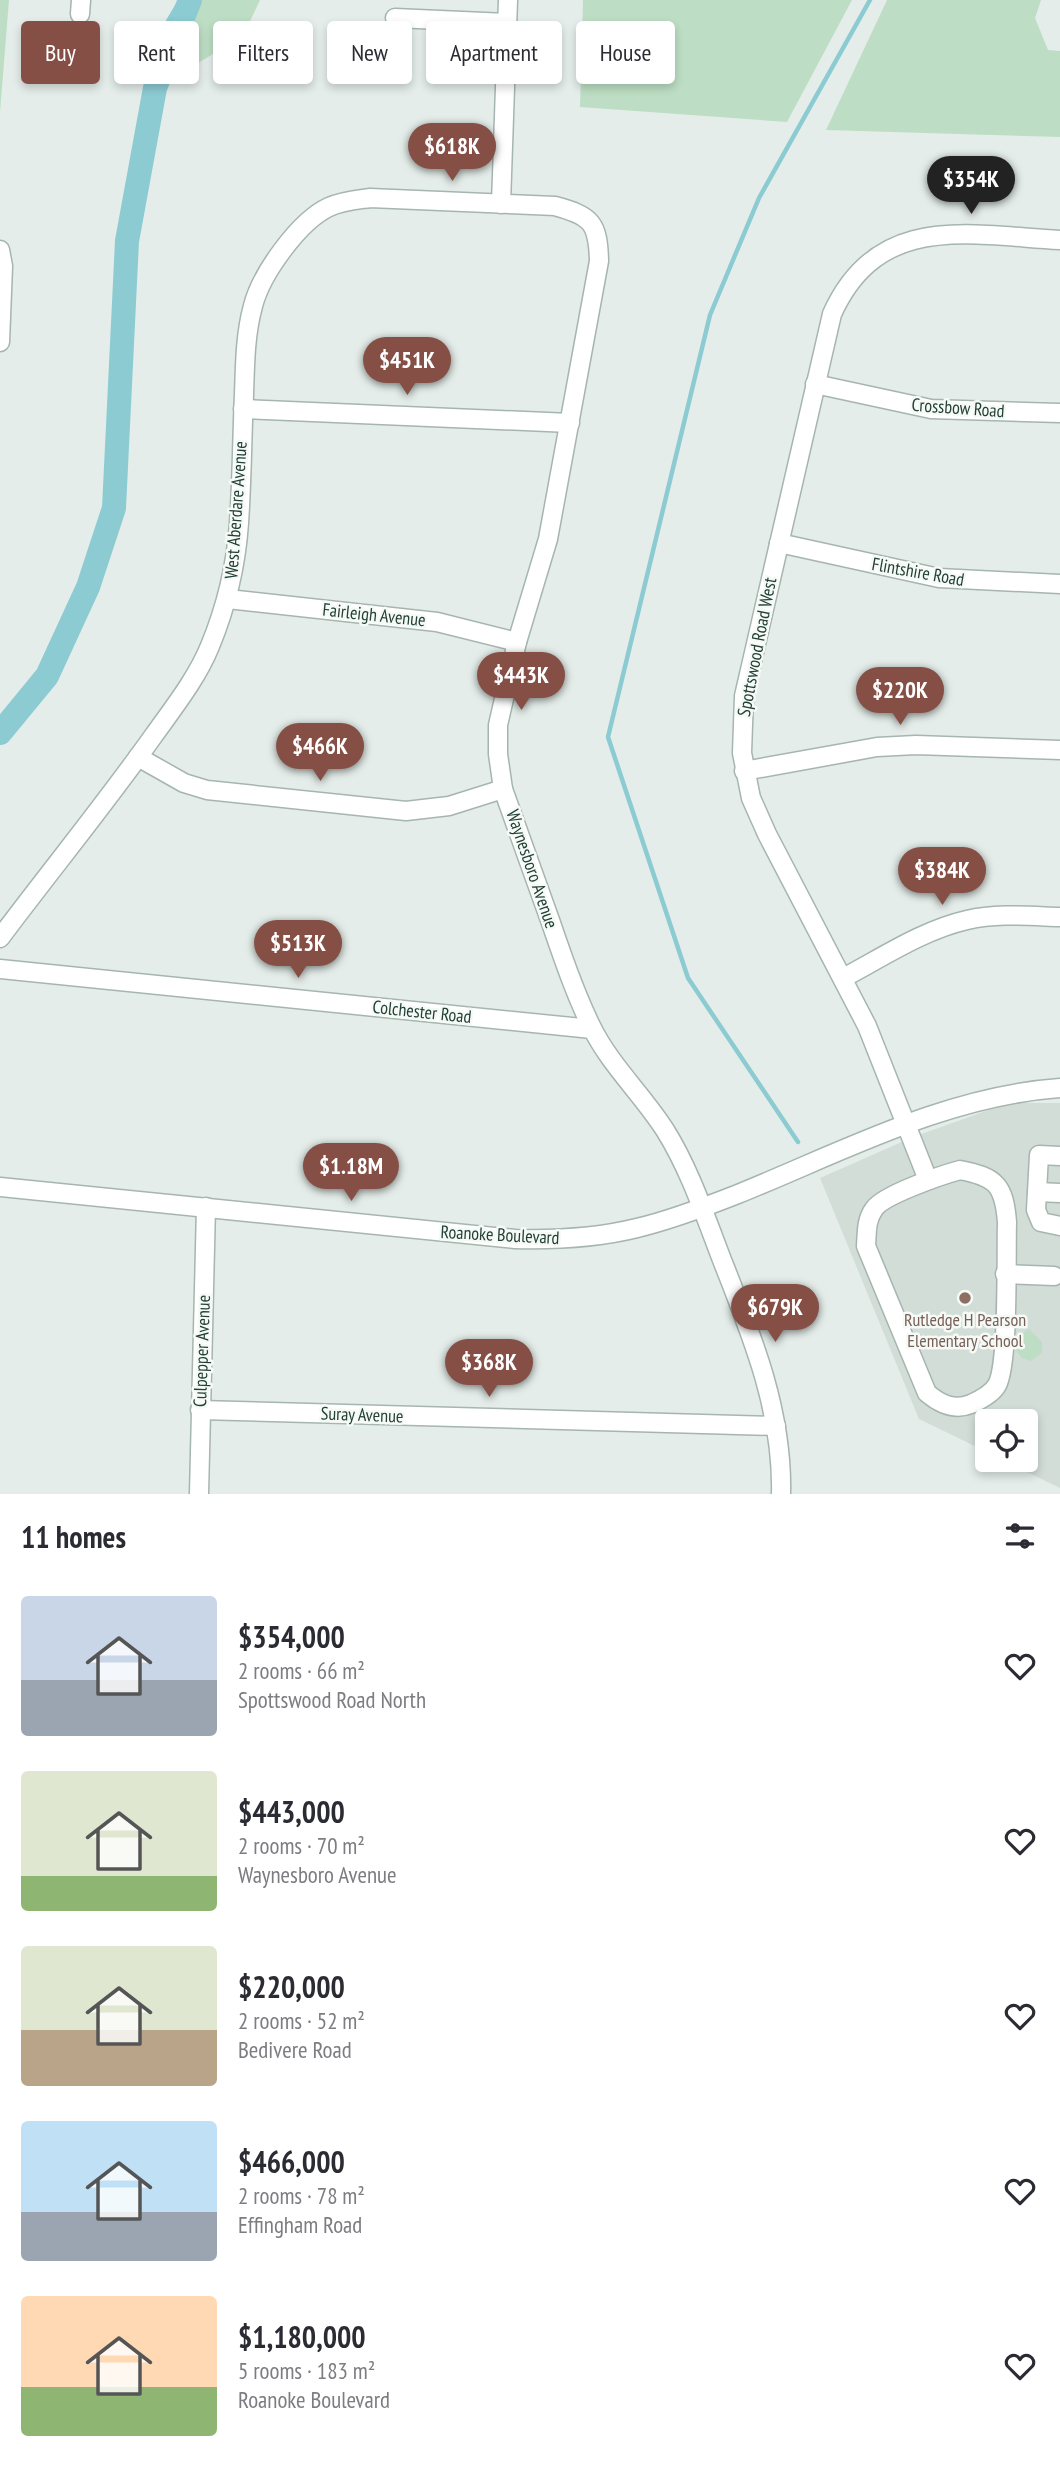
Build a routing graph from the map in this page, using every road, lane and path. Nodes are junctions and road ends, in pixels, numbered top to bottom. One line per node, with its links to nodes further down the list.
1 (508, 0): 4 (street)
2 (395, 18): 3 (street)
3 (462, 21)
4 (507, 21)
5 (505, 84): 6 (street)
6 (501, 204): 11 (street, West Aberdare Avenue); 13 (street, Waynesboro Avenue)
7 (1060, 240): 10 (street, Spottswood Road West)
8 (0, 250): 9 (street)
9 (0, 342)
10 (815, 384): 12 (street, Crossbow Road); 14 (street, Spottswood Road West)
11 (243, 409): 13 (street); 16 (street, West Aberdare Avenue)
12 (1060, 413)
13 (570, 423): 17 (street, Waynesboro Avenue)
14 (779, 543): 15 (street, Flintshire Road); 20 (street, Spottswood Road West)
15 (1060, 584)
16 (228, 599): 17 (street, Fairleigh Avenue); 19 (street, West Aberdare Avenue)
17 (517, 642): 21 (street, Waynesboro Avenue)
18 (1060, 750): 20 (street)
19 (138, 757): 21 (street); 23 (street, West Aberdare Avenue)
20 (744, 771): 25 (street, Spottswood Road West)
21 (503, 789): 26 (street, Waynesboro Avenue)
22 (1060, 917): 25 (street)
23 (0, 938)
24 (0, 969): 26 (street, Colchester Road)
25 (843, 978): 28 (street, Spottswood Road West)
26 (593, 1029): 35 (street, Waynesboro Avenue)
27 (1060, 1088): 28 (street, Roanoke Boulevard)
28 (906, 1125): 30 (street, Spottswood Road West); 35 (street, Roanoke Boulevard)
29 (1060, 1156): 32 (street)
30 (928, 1180): 37 (street); 37 (street)
31 (0, 1187): 34 (street, Roanoke Boulevard)
32 (1037, 1192): 33 (street); 36 (street)
33 (1060, 1193)
34 (206, 1207): 35 (street, Roanoke Boulevard); 39 (street, Culpepper Avenue)
35 (703, 1208): 40 (street, Waynesboro Avenue)
36 (1060, 1226)
37 (1005, 1274): 38 (street)
38 (1054, 1276)
39 (200, 1410): 40 (street, Suray Avenue); 41 (street, Culpepper Avenue)
40 (776, 1426): 42 (street, Waynesboro Avenue)
41 (199, 1494)
42 (781, 1494)

